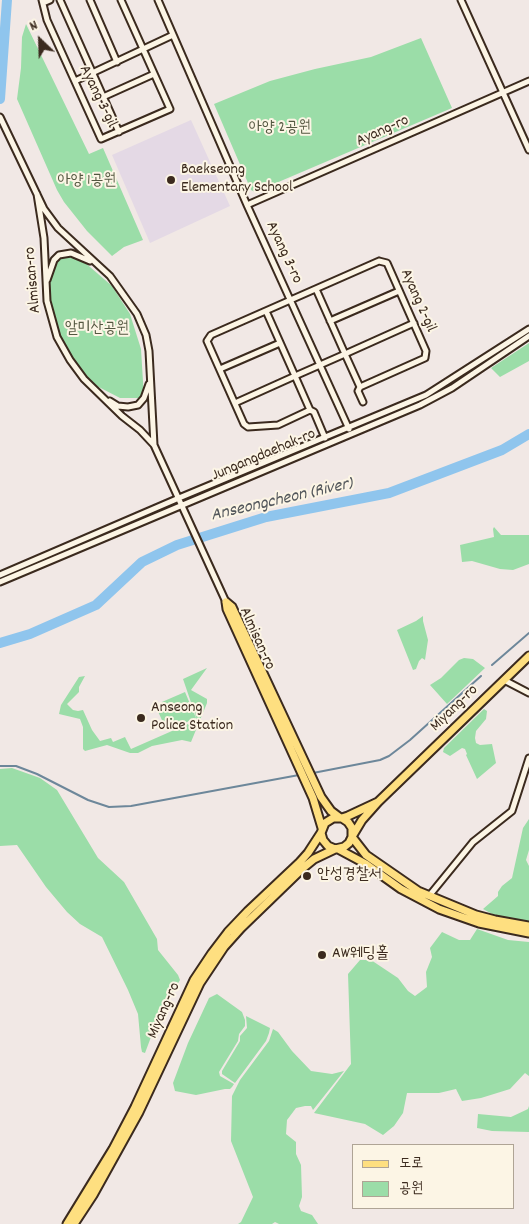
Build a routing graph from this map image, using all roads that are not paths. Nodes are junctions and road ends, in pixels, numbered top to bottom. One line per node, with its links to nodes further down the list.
1 (50, 0): 7 (street)
2 (60, 0): 11 (street)
3 (90, 0): 10 (street)
4 (121, 0): 9 (street, Ayang 3-gil)
5 (158, 0): 8 (street, Ayang 3-ro)
6 (461, 0): 15 (street)
7 (42, 2): 13 (street, Ayang 3-gil)
8 (173, 35): 9 (street); 21 (street, Ayang 3-ro)
9 (142, 50): 10 (street); 12 (street, Ayang 3-gil)
10 (117, 62): 11 (street)
11 (92, 73): 13 (street); 16 (street)
12 (154, 74): 16 (street); 18 (street, Ayang 3-gil)
13 (75, 81): 18 (street, Ayang 3-gil)
14 (529, 81): 15 (street, Ayang-ro)
15 (502, 93): 19 (street); 21 (street, Ayang-ro)
16 (103, 97): 18 (street)
17 (0, 116): 20 (street, Almisan-ro)
18 (119, 132)
19 (529, 150)
20 (37, 194): 22 (street, Almisan-ro); 23 (street, Almisan-ro)
21 (247, 205): 26 (street, Ayang 3-ro)
22 (97, 264): 23 (street); 34 (street, Almisan-ro)
23 (46, 288): 39 (street, Almisan-ro)
24 (316, 289): 25 (street, Ayang 2-gil); 26 (street, Ayang 2-gil); 28 (street)
25 (399, 291): 28 (street); 29 (street, Ayang 2-gil)
26 (291, 300): 27 (street, Ayang 2-gil); 35 (street, Ayang 3-ro)
27 (266, 311): 32 (street); 36 (street, Ayang 2-gil)
28 (330, 321): 33 (street)
29 (414, 323): 33 (street); 38 (street, Ayang 2-gil)
30 (529, 329): 43 (street, Jungangdaehak-ro)
31 (529, 336): 44 (street, Jungangdaehak-ro)
32 (280, 343): 36 (street); 37 (street)
33 (345, 354): 35 (street); 38 (street)
34 (150, 361): 39 (street); 46 (street, Almisan-ro)
35 (320, 365): 37 (street); 43 (street, Ayang 3-ro)
36 (220, 370): 41 (street, Ayang 2-gil)
37 (295, 376): 41 (street); 42 (street)
38 (360, 387): 40 (street)
39 (94, 388): 46 (street, Almisan-ro)
40 (363, 402)
41 (234, 403): 42 (street, Ayang 2-gil)
42 (310, 410): 45 (street)
43 (349, 428): 44 (street, Ayang 3-ro); 45 (street, Jungangdaehak-ro)
44 (352, 433): 48 (street, Jungangdaehak-ro)
45 (325, 438): 47 (street, Jungangdaehak-ro)
46 (154, 445): 47 (street, Almisan-ro)
47 (179, 498): 48 (street, Almisan-ro); 49 (street, Jungangdaehak-ro)
48 (182, 504): 50 (street, Jungangdaehak-ro); 51 (street, Almisan-ro)
49 (0, 574)
50 (0, 582)
51 (226, 602): 57 (main road, Almisan-ro); 58 (main road, Almisan-ro)
52 (529, 656): 53 (main road, Miyang-ro)
53 (504, 680): 54 (street); 56 (main road, Miyang-ro)
54 (529, 693)
55 (529, 758): 61 (street)
56 (378, 802): 57 (main road, Miyang-ro); 59 (main road, Miyang-ro)
57 (341, 818): 58 (main road); 59 (main road)
58 (322, 830): 60 (main road); 64 (main road, Miyang-ro)
59 (353, 836): 60 (main road); 61 (main road)
60 (337, 849): 63 (main road); 65 (main road, Miyang-ro)
61 (429, 896): 62 (main road)
62 (529, 926)
63 (529, 933)
64 (67, 1224)
65 (74, 1224)

